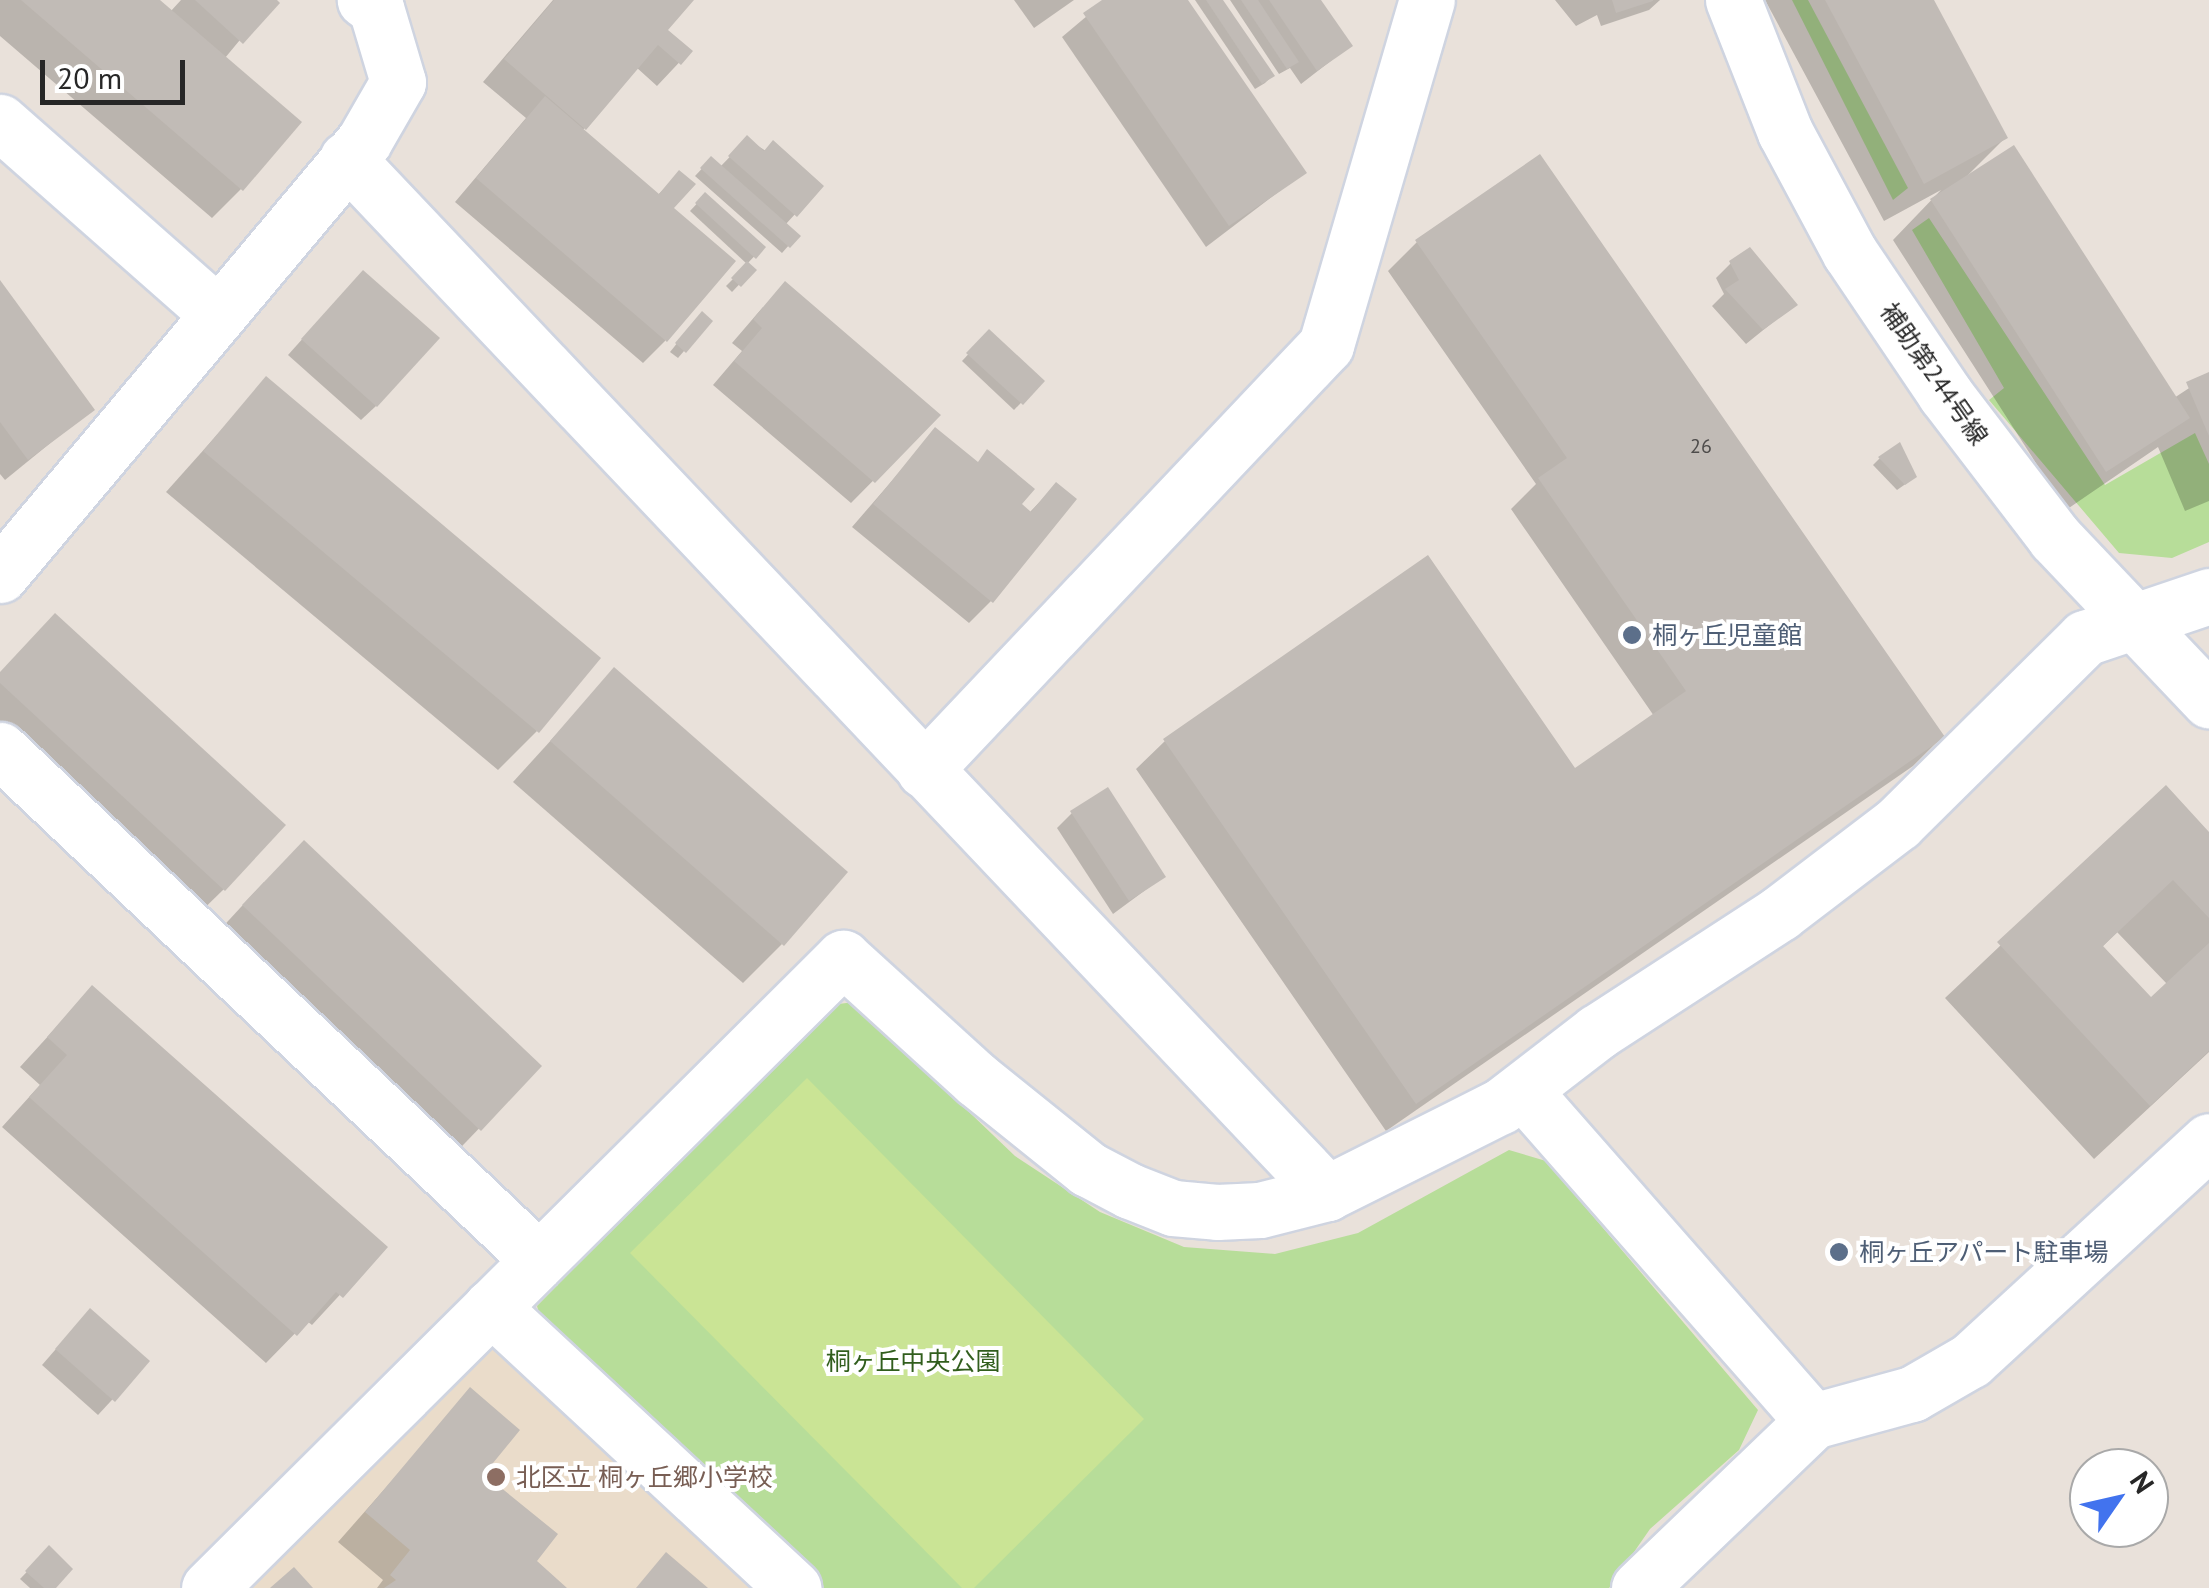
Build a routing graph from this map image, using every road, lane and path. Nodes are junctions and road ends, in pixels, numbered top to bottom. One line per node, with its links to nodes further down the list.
1 (365, 0): 5 (street)
2 (1427, 0): 12 (street)
3 (1733, 0): 9 (street, 補助第244号線)
4 (0, 122): 6 (street)
5 (347, 159): 6 (street); 12 (street)
6 (217, 312): 7 (street)
7 (3, 566)
8 (2209, 596): 9 (street)
9 (2139, 624): 10 (street, 補助第244号線); 13 (street)
10 (2209, 700)
11 (0, 750): 16 (street)
12 (924, 770): 15 (street)
13 (1524, 1091): 15 (street); 18 (street)
14 (2209, 1141): 18 (street)
15 (1327, 1193): 16 (street)
16 (538, 1260): 17 (street)
17 (491, 1306): 19 (street); 20 (street)
18 (1813, 1421): 21 (street)
19 (209, 1588)
20 (792, 1588)
21 (1639, 1588)

